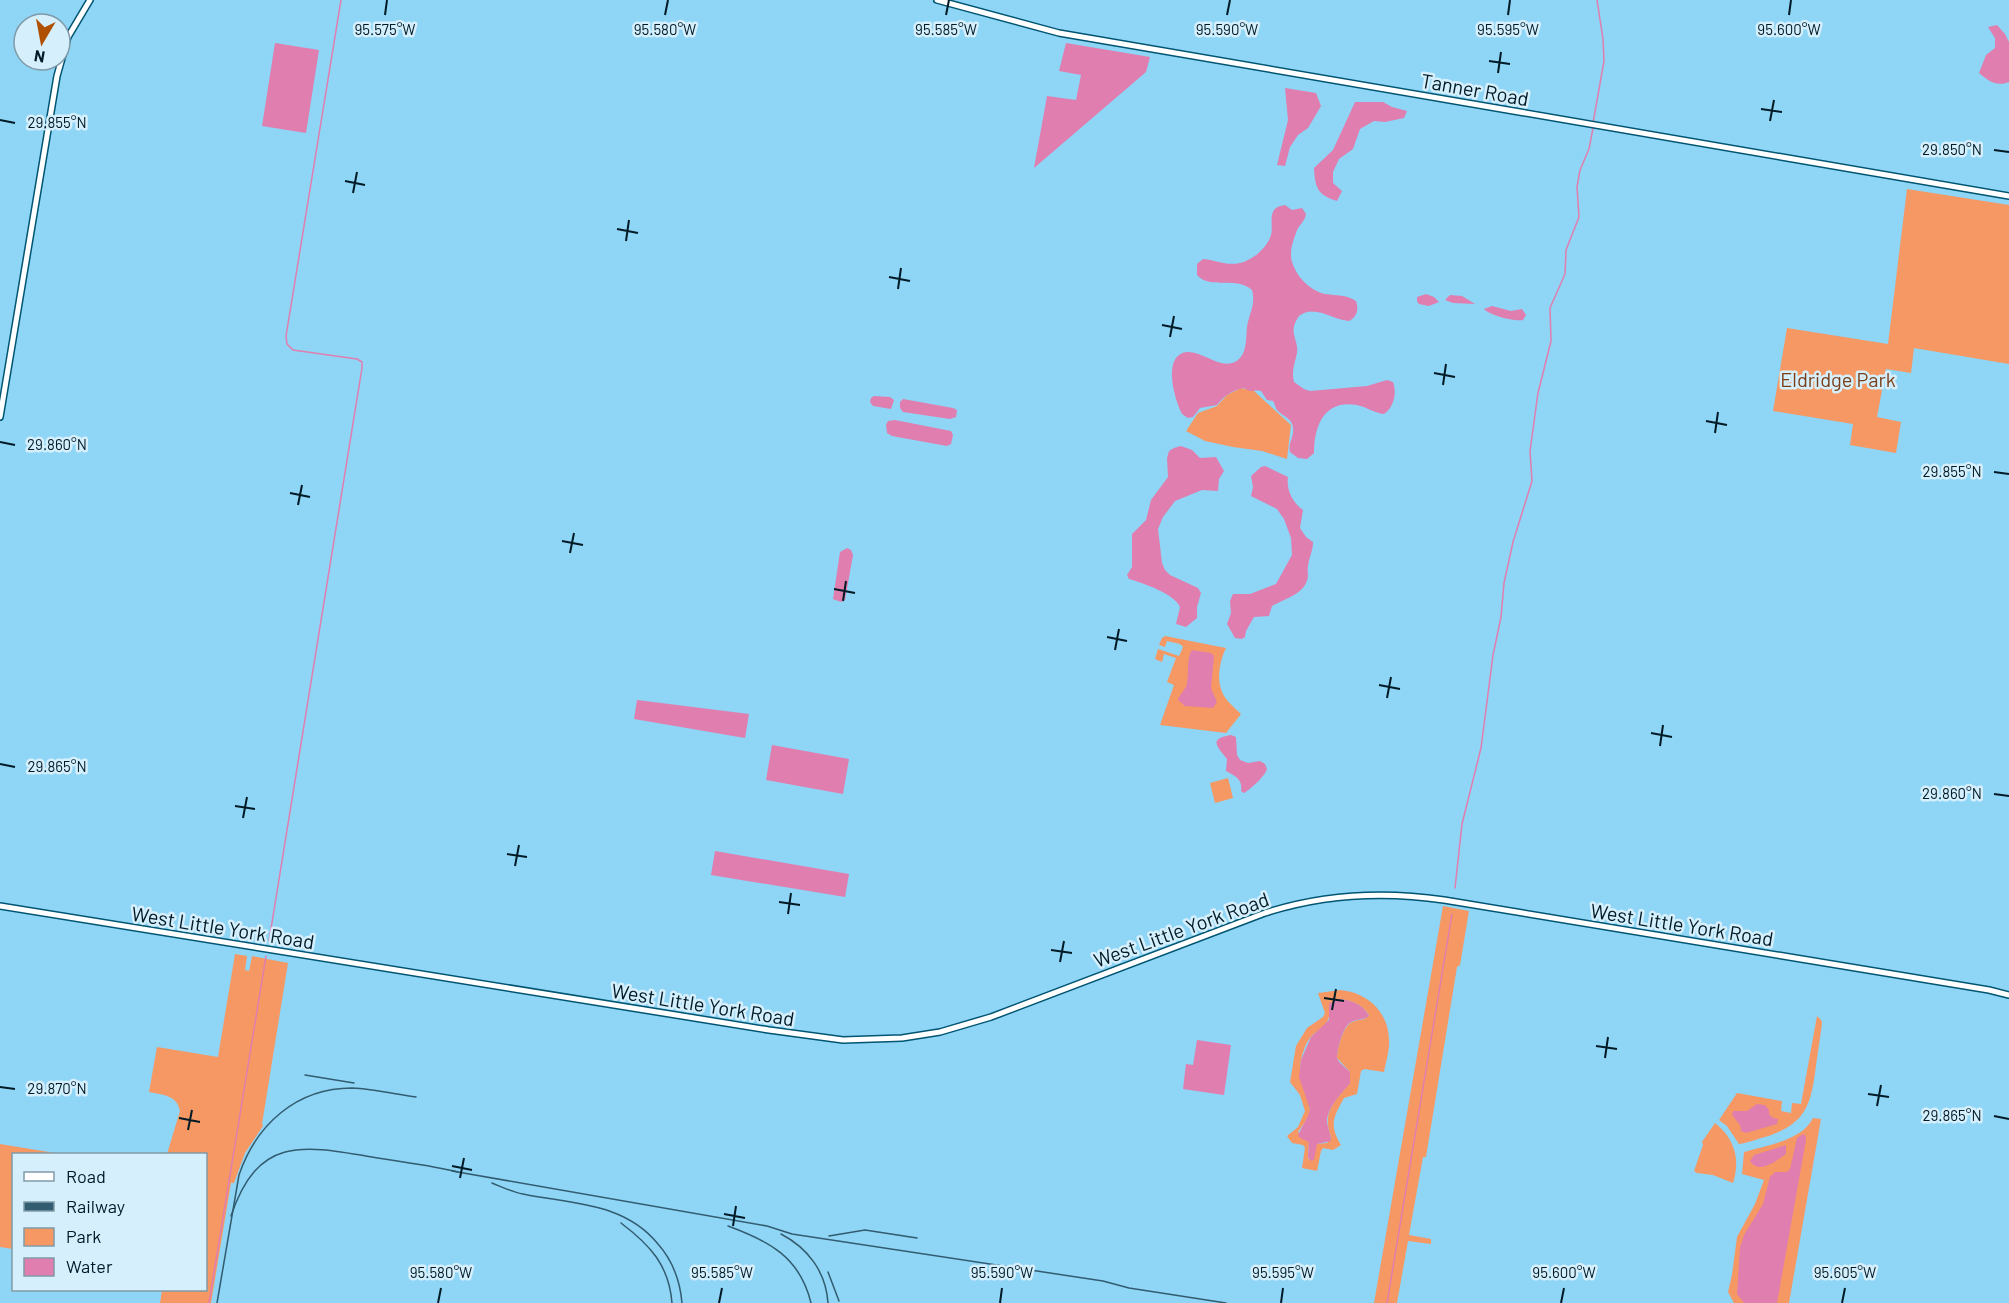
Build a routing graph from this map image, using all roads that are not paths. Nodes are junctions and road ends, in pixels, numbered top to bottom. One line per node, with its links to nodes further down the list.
1 (90, 0): 4 (main road)
2 (938, 0): 3 (main road, Tanner Road)
3 (2009, 196)
4 (0, 417)
5 (0, 906): 6 (main road, West Little York Road)
6 (2009, 993)

